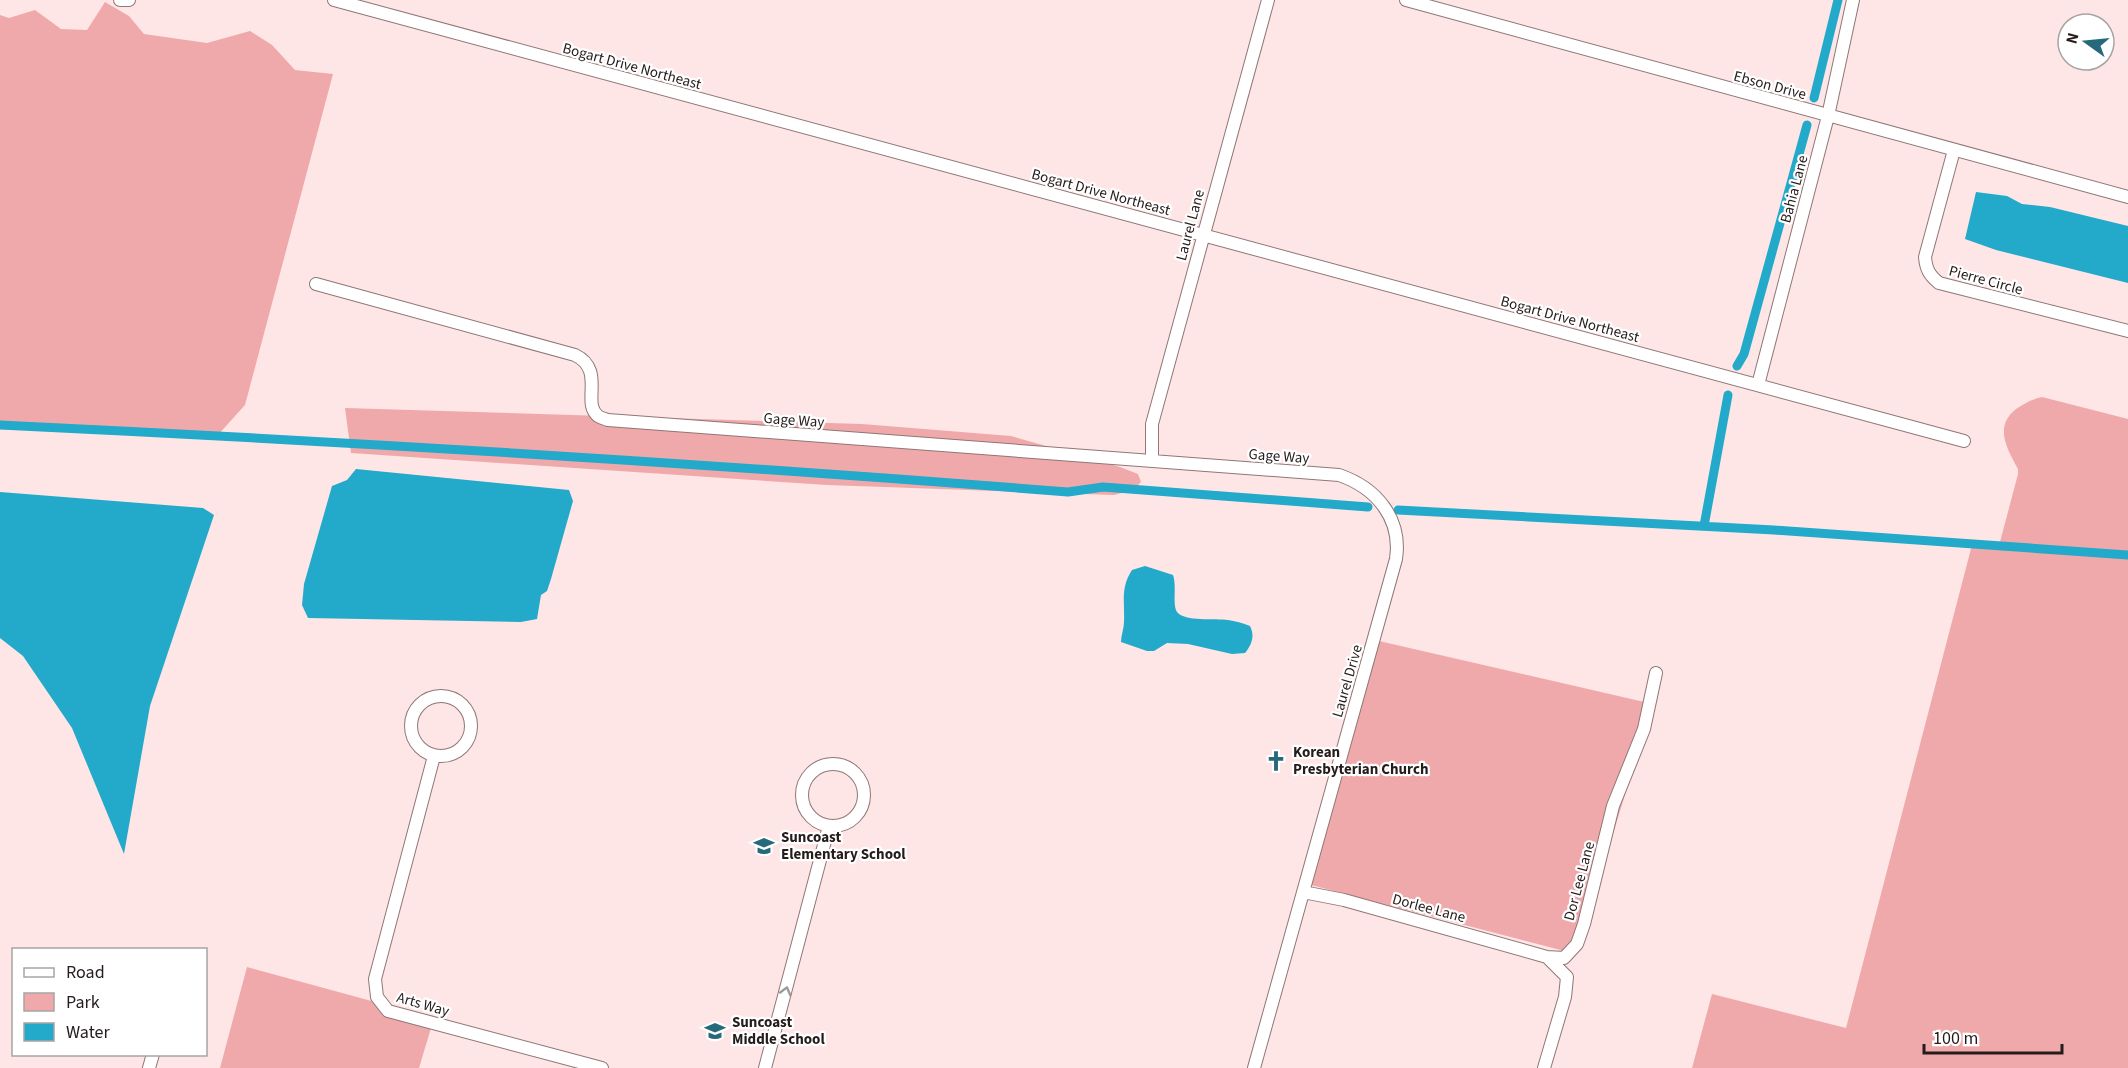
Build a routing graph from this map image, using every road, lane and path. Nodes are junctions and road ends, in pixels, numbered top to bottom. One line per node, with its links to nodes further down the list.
1 (334, 0): 8 (street, Bogart Drive Northeast)
2 (1268, 0): 8 (street, Laurel Lane)
3 (1406, 0): 5 (street, Ebson Drive)
4 (1853, 0): 5 (street, Bahia Lane)
5 (1828, 116): 6 (street, Ebson Drive); 11 (street, Bahia Lane)
6 (1954, 150): 7 (street, Ebson Drive); 10 (street, Pierre Circle)
7 (2128, 197)
8 (1202, 236): 11 (street, Bogart Drive Northeast); 13 (street, Laurel Lane)
9 (316, 284): 13 (street, Gage Way)
10 (2128, 331)
11 (1758, 385): 12 (street, Bogart Drive Northeast)
12 (1964, 441)
13 (1152, 460): 14 (street, Gage Way)
14 (1327, 474): 18 (street, Laurel Drive)
15 (1656, 673): 19 (street, Dor Lee Lane)
16 (434, 756): 16 (street); 20 (street, Arts Way)
17 (829, 826): 17 (street); 22 (street, one-way to 17)
18 (1303, 892): 19 (street, Dorlee Lane); 23 (street, Laurel Drive)
19 (1547, 957): 24 (street)
20 (581, 1065): 21 (street, Arts Way)
21 (602, 1068)
22 (765, 1068)
23 (1254, 1068)
24 (1544, 1068)

